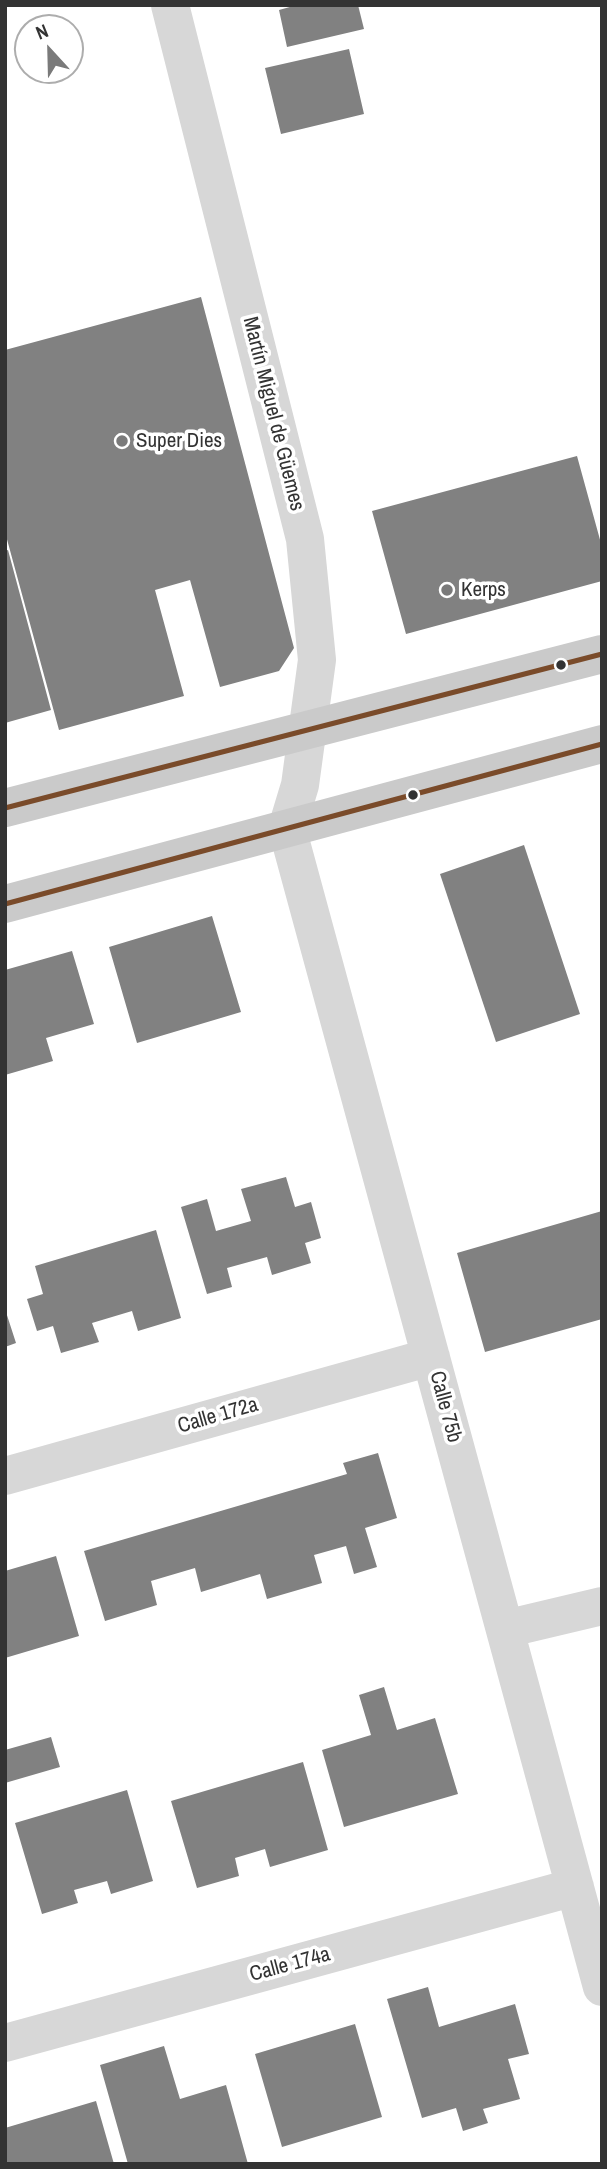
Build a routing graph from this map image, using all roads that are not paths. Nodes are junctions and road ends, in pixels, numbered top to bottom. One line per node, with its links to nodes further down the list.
1 (170, 5): 3 (street, Martín Miguel de Güemes)
2 (602, 654): 3 (main road)
3 (310, 728): 5 (main road); 6 (street, Martín Miguel de Güemes)
4 (602, 744): 6 (main road)
5 (5, 808)
6 (287, 828): 7 (main road); 8 (street, Calle 75b)
7 (5, 904)
8 (431, 1357): 9 (street, Calle 172a); 11 (street, Calle 75b)
9 (5, 1476)
10 (602, 1606): 11 (street)
11 (505, 1629): 12 (street, Calle 75b)
12 (576, 1887): 13 (street, Calle 75b); 14 (street, Calle 174a)
13 (602, 1987)
14 (5, 2043)

